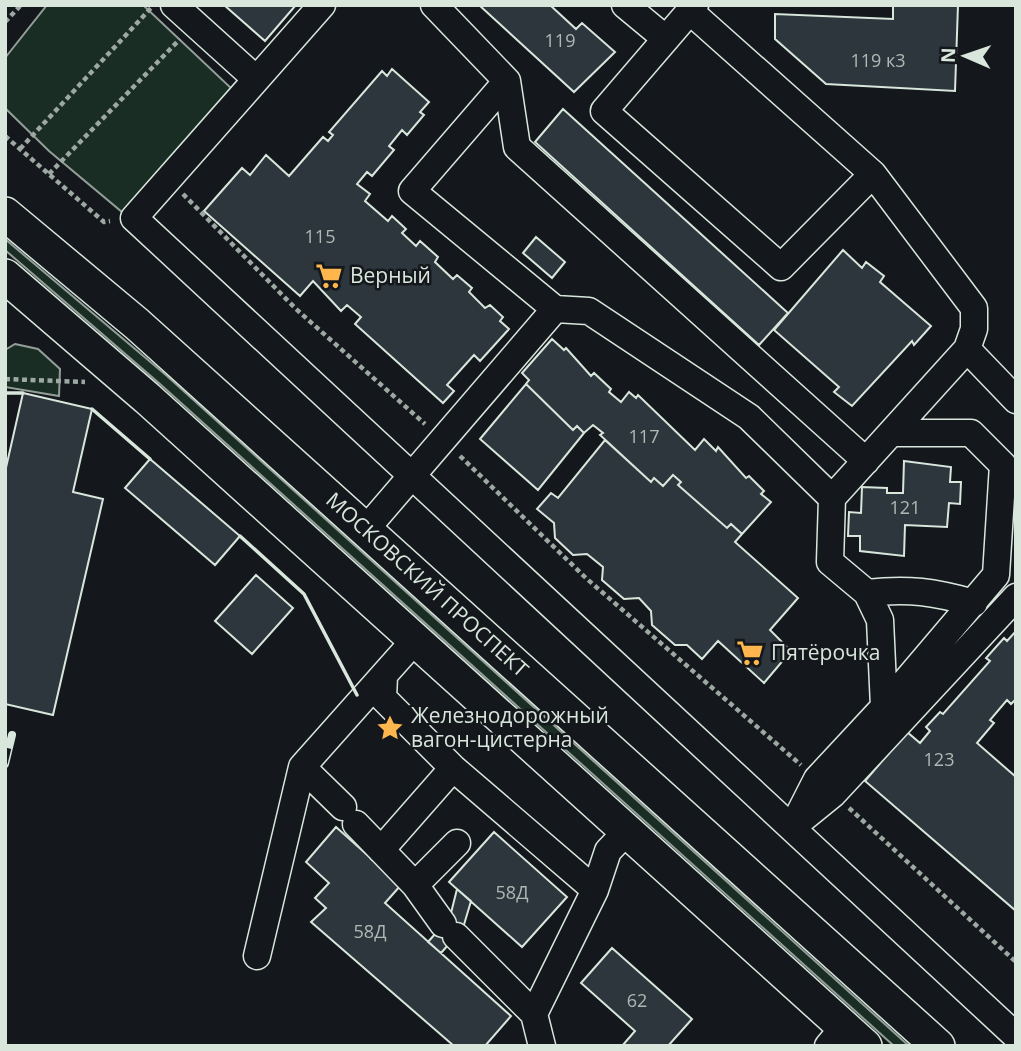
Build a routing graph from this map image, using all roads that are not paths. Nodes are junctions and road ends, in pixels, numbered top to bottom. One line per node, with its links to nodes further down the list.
1 (174, 5): 7 (street)
2 (322, 5): 7 (street)
3 (433, 5): 8 (street)
4 (625, 5): 6 (street)
5 (694, 9): 6 (street); 9 (street)
6 (666, 39): 9 (street)
7 (256, 79): 17 (street)
8 (507, 81): 12 (street); 16 (street)
9 (873, 174): 13 (street)
10 (5, 214): 19 (main road, МОСКОВСКИЙ ПРОСПЕКТ)
11 (5, 276): 23 (main road)
12 (555, 309): 17 (street); 18 (street)
13 (967, 349): 14 (street); 15 (street)
14 (1016, 400)
15 (891, 433): 16 (street); 22 (street)
16 (866, 461): 18 (street)
17 (412, 475): 19 (street); 29 (street)
18 (832, 498): 20 (street)
19 (366, 529): 41 (main road, МОСКОВСКИЙ ПРОСПЕКТ)
20 (867, 593): 22 (street); 25 (street)
21 (1016, 597): 28 (street)
22 (974, 604): 25 (street)
23 (415, 640): 24 (street); 30 (main road)
24 (384, 676): 26 (street); 27 (street)
25 (884, 707): 28 (street)
26 (302, 767): 32 (street); 36 (street)
27 (453, 768): 32 (street); 33 (street)
28 (825, 786): 29 (street)
29 (792, 828): 38 (street)
30 (617, 841): 33 (street); 35 (street); 39 (main road)
31 (457, 843): 34 (street)
32 (381, 850): 34 (street)
33 (560, 859): 35 (street)
34 (415, 886): 37 (street)
35 (595, 891): 37 (street)
36 (257, 956)
37 (534, 1014): 40 (street)
38 (1016, 1036)
39 (846, 1040)
40 (542, 1046)
41 (938, 1046)

